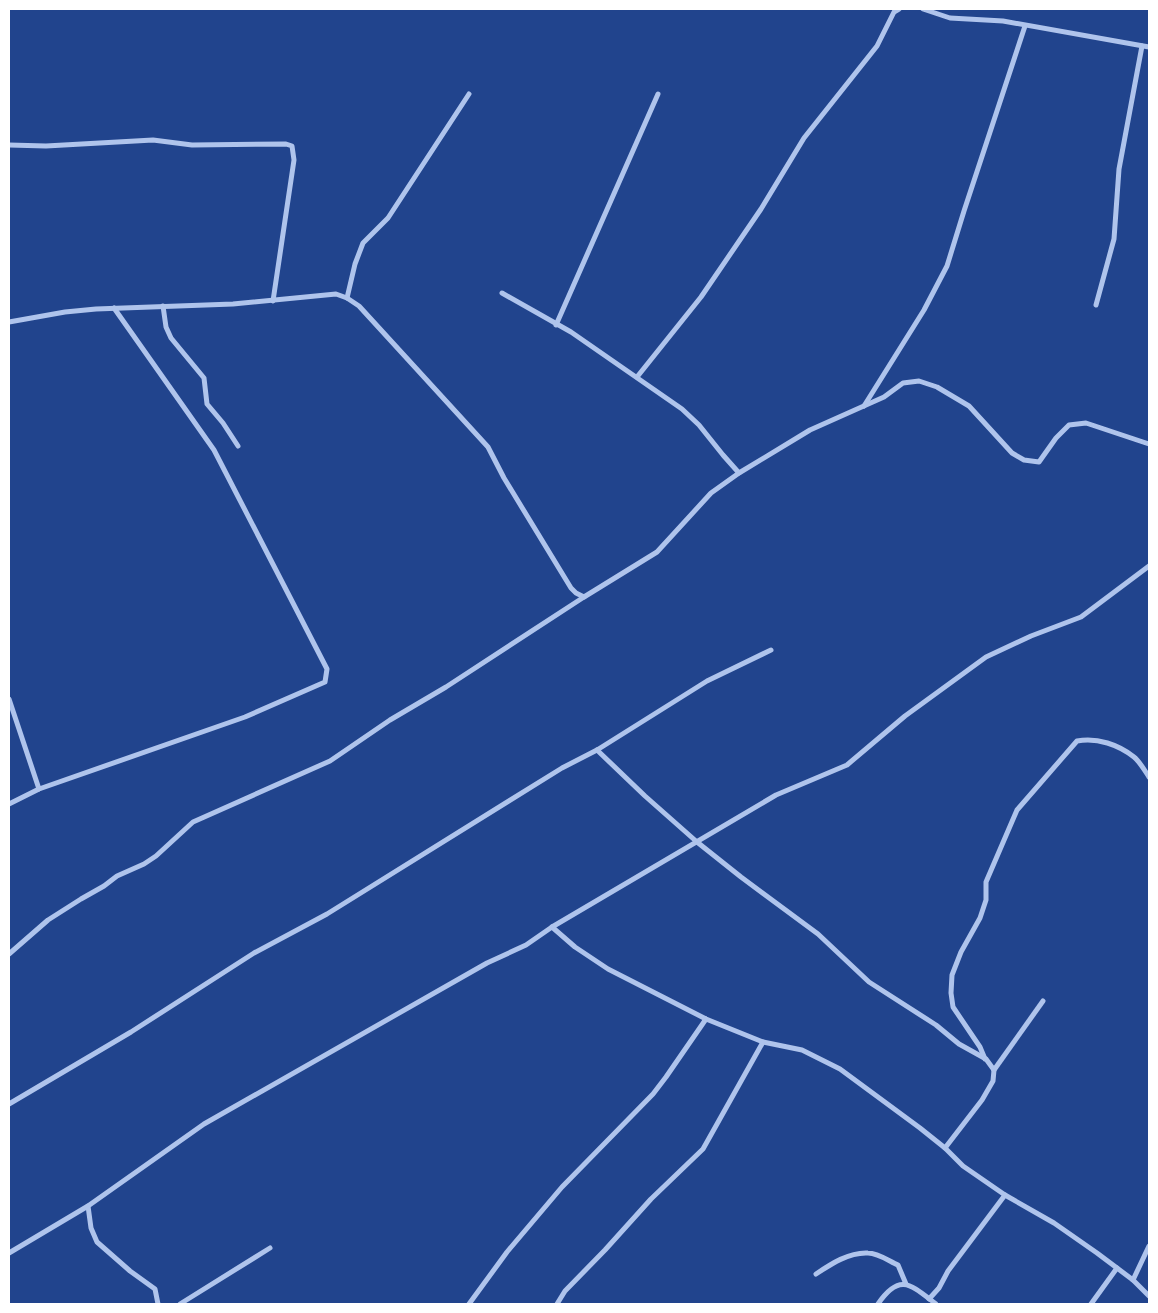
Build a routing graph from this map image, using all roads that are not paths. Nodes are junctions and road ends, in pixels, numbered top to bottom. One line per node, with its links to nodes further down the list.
1 (899, 9): 17 (street)
2 (923, 9): 3 (street)
3 (1024, 26): 4 (street); 18 (street)
4 (1142, 46): 5 (street); 12 (street)
5 (1149, 47)
6 (469, 94): 10 (street)
7 (658, 94): 16 (street)
8 (9, 145): 11 (street)
9 (502, 293): 16 (street)
10 (347, 298): 11 (street); 23 (street)
11 (273, 301): 13 (street)
12 (1096, 305)
13 (163, 306): 14 (street); 20 (street)
14 (114, 308): 15 (street); 28 (street)
15 (9, 322)
16 (556, 325): 17 (street)
17 (637, 377): 21 (street)
18 (864, 406): 19 (street); 21 (street)
19 (1149, 444)
20 (238, 446)
21 (739, 473): 23 (street)
22 (1149, 566): 30 (street)
23 (584, 596): 32 (street)
24 (771, 650): 26 (street)
25 (9, 699): 28 (street)
26 (597, 750): 30 (street); 38 (street)
27 (1149, 777): 36 (street)
28 (39, 789): 29 (street)
29 (9, 804)
30 (697, 842): 31 (street); 36 (street)
31 (552, 927): 34 (street); 41 (street)
32 (9, 954)
33 (1043, 1001): 37 (street)
34 (706, 1019): 35 (street); 53 (street)
35 (763, 1042): 39 (street); 54 (street)
36 (986, 1059): 37 (street)
37 (994, 1070): 39 (street)
38 (9, 1104)
39 (945, 1148): 40 (street)
40 (1005, 1195): 45 (street); 50 (street)
41 (88, 1206): 44 (street); 51 (street)
42 (1149, 1246): 47 (street)
43 (270, 1248): 52 (street)
44 (9, 1253)
45 (1117, 1268): 47 (street); 57 (street)
46 (816, 1274): 48 (street)
47 (1132, 1280): 49 (street)
48 (906, 1284): 50 (street); 55 (street)
49 (1149, 1296)
50 (929, 1299): 56 (street)
51 (158, 1304)
52 (180, 1304)
53 (468, 1304)
54 (557, 1304)
55 (878, 1304)
56 (936, 1304)
57 (1091, 1304)

